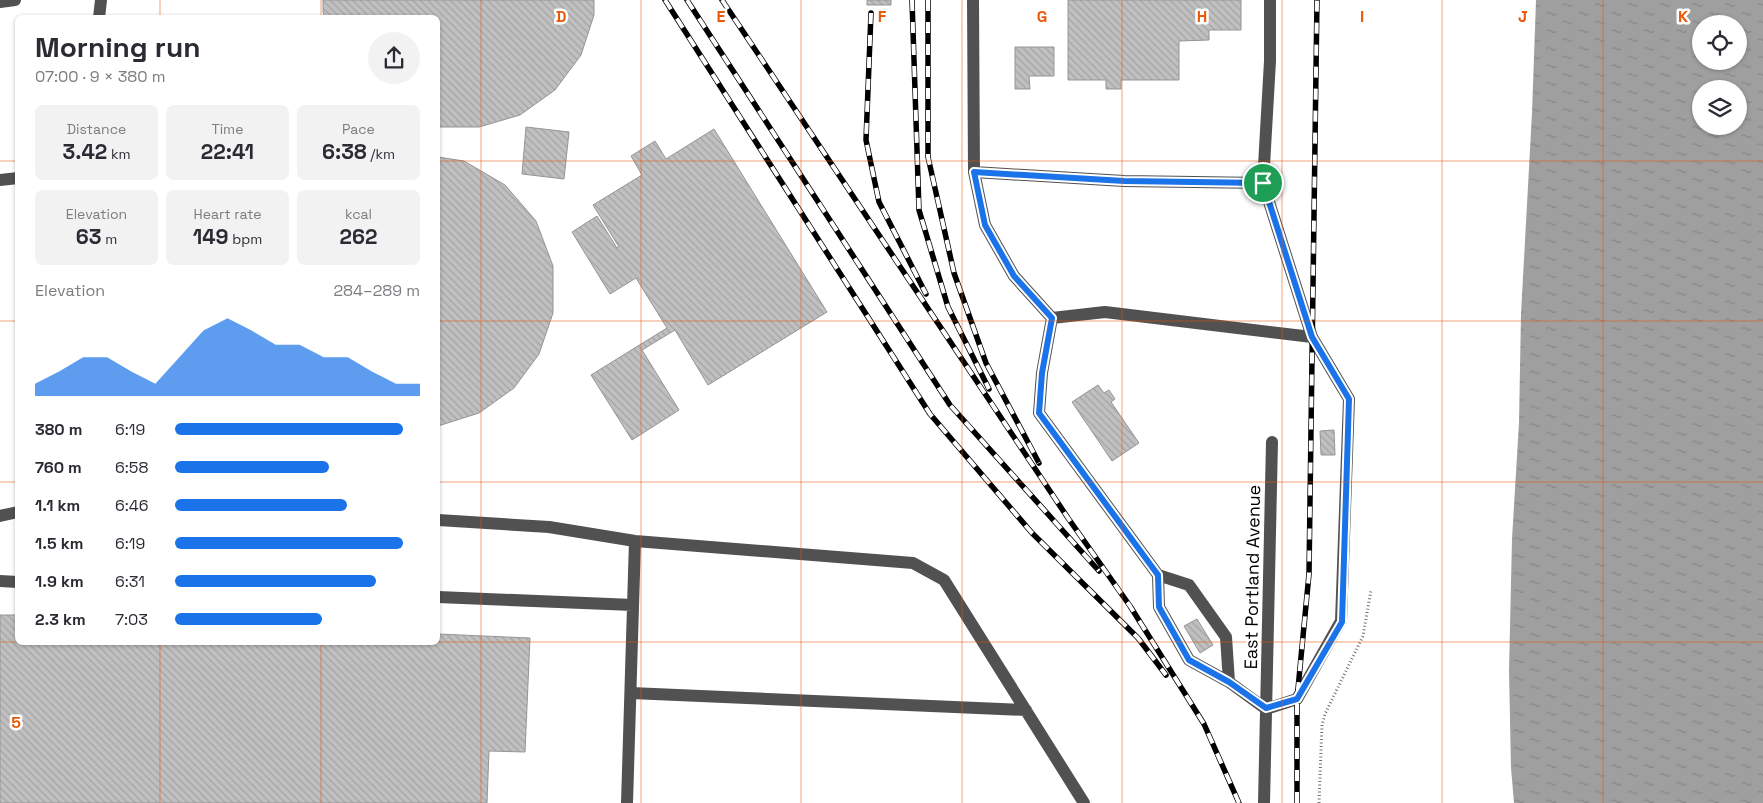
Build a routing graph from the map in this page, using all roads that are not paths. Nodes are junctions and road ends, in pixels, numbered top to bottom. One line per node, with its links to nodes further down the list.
1 (15, 0): 5 (street)
2 (101, 0): 6 (street)
3 (973, 0): 7 (street)
4 (1270, 0): 10 (street)
5 (0, 2)
6 (99, 15)
7 (974, 172): 10 (street); 11 (street)
8 (15, 178): 9 (street)
9 (0, 180)
10 (1263, 183): 12 (street)
11 (1052, 318): 12 (street); 18 (street)
12 (1312, 337): 25 (street)
13 (1272, 442): 25 (street, East Portland Avenue)
14 (15, 513): 15 (street)
15 (0, 516)
16 (440, 520): 17 (street)
17 (636, 541): 22 (street); 26 (street)
18 (1158, 575): 23 (street); 23 (street)
19 (0, 581): 20 (street)
20 (15, 582)
21 (440, 597): 22 (street)
22 (634, 605): 24 (street)
23 (1229, 682): 25 (street)
24 (631, 693): 26 (street); 27 (street)
25 (1266, 708): 29 (street, East Portland Avenue)
26 (1026, 710): 28 (street)
27 (627, 803)
28 (1084, 803)
29 (1264, 803)

